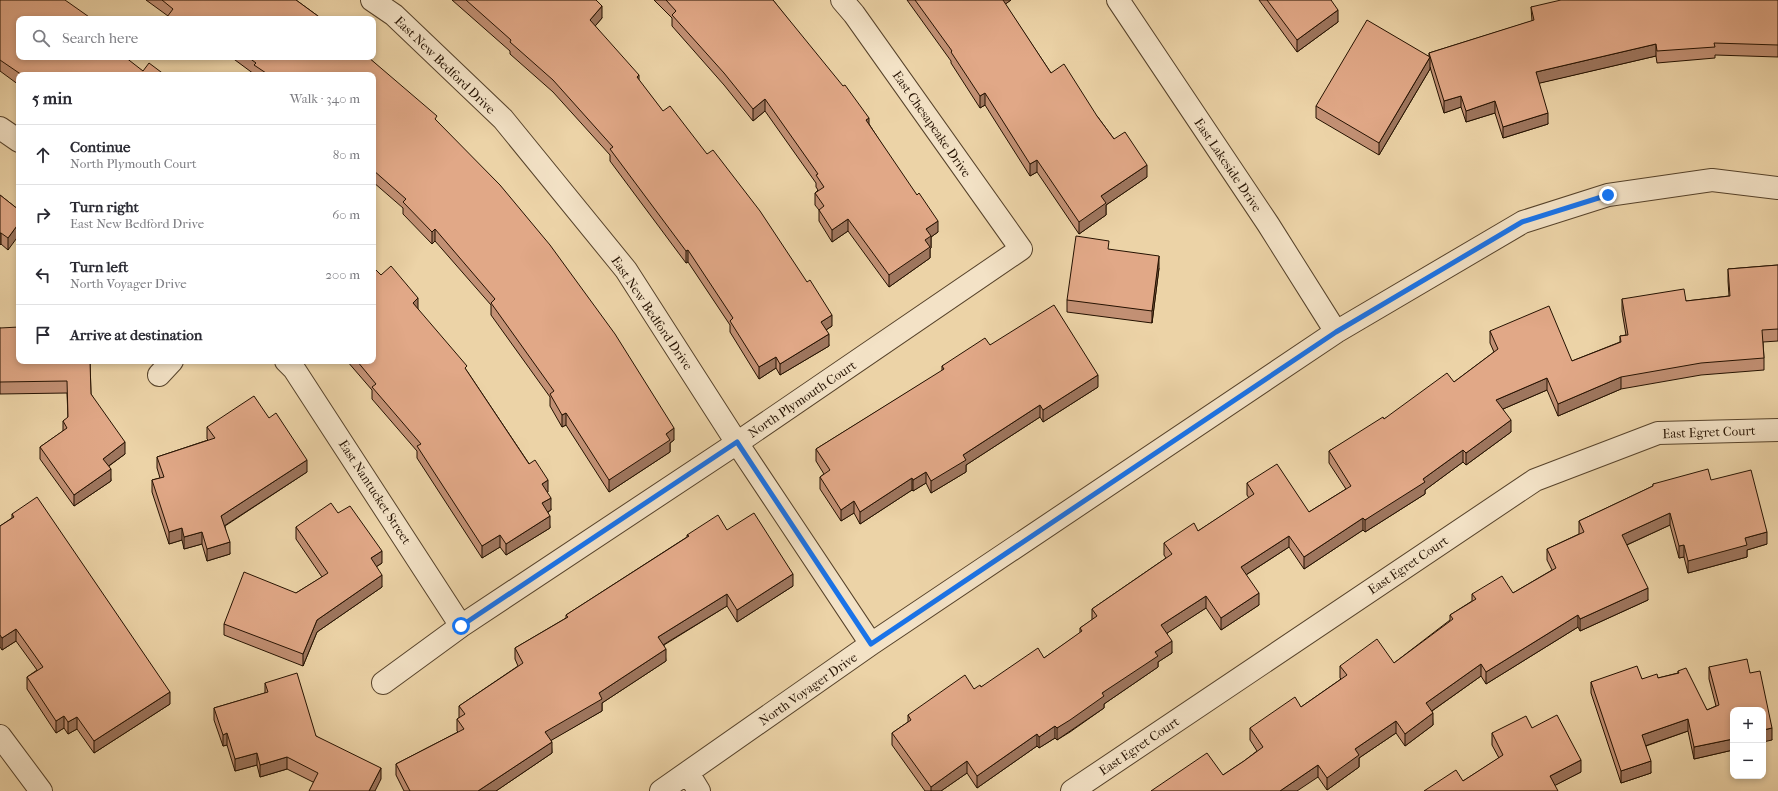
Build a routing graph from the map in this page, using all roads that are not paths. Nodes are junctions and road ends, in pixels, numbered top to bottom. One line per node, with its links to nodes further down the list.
1 (372, 0): 11 (street, East New Bedford Drive)
2 (842, 0): 7 (street, East Chesapeake Drive)
3 (1118, 0): 8 (street, East Lakeside Drive)
4 (0, 128): 5 (street)
5 (16, 140)
6 (1778, 188): 8 (street, North Voyager Drive)
7 (1021, 249): 11 (street, North Plymouth Court)
8 (1336, 332): 13 (street, North Voyager Drive)
9 (289, 364): 12 (street, East Nantucket Street)
10 (1778, 430): 20 (street, East Egret Court)
11 (737, 442): 12 (street, North Plymouth Court); 13 (street, East New Bedford Drive)
12 (461, 626): 14 (street, North Plymouth Court)
13 (871, 644): 16 (street, North Voyager Drive)
14 (383, 683)
15 (0, 736): 17 (street)
16 (688, 773): 18 (street, North Voyager Drive); 19 (street)
17 (41, 791)
18 (661, 791)
19 (700, 791)
20 (1072, 791)

